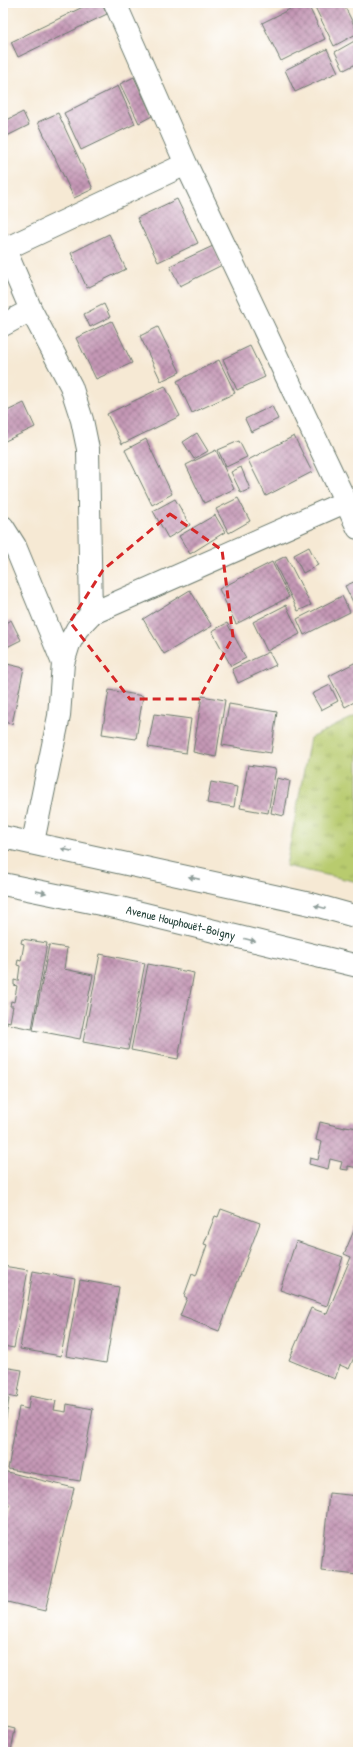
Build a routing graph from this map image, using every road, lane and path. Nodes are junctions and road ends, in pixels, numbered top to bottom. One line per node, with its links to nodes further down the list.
1 (115, 3): 2 (main road)
2 (186, 164): 3 (main road); 6 (main road)
3 (4, 247): 4 (main road)
4 (31, 310): 5 (main road); 9 (main road)
5 (3, 325)
6 (345, 502): 8 (main road); 9 (main road)
7 (3, 527): 10 (main road)
8 (358, 528)
9 (91, 614): 10 (main road)
10 (63, 663): 12 (main road)
11 (3, 837): 12 (main road)
12 (33, 842): 14 (main road, one-way to 12)
13 (3, 884): 15 (main road, Avenue Houphouët-Boigny, one-way to 15)
14 (358, 917)
15 (358, 966)

